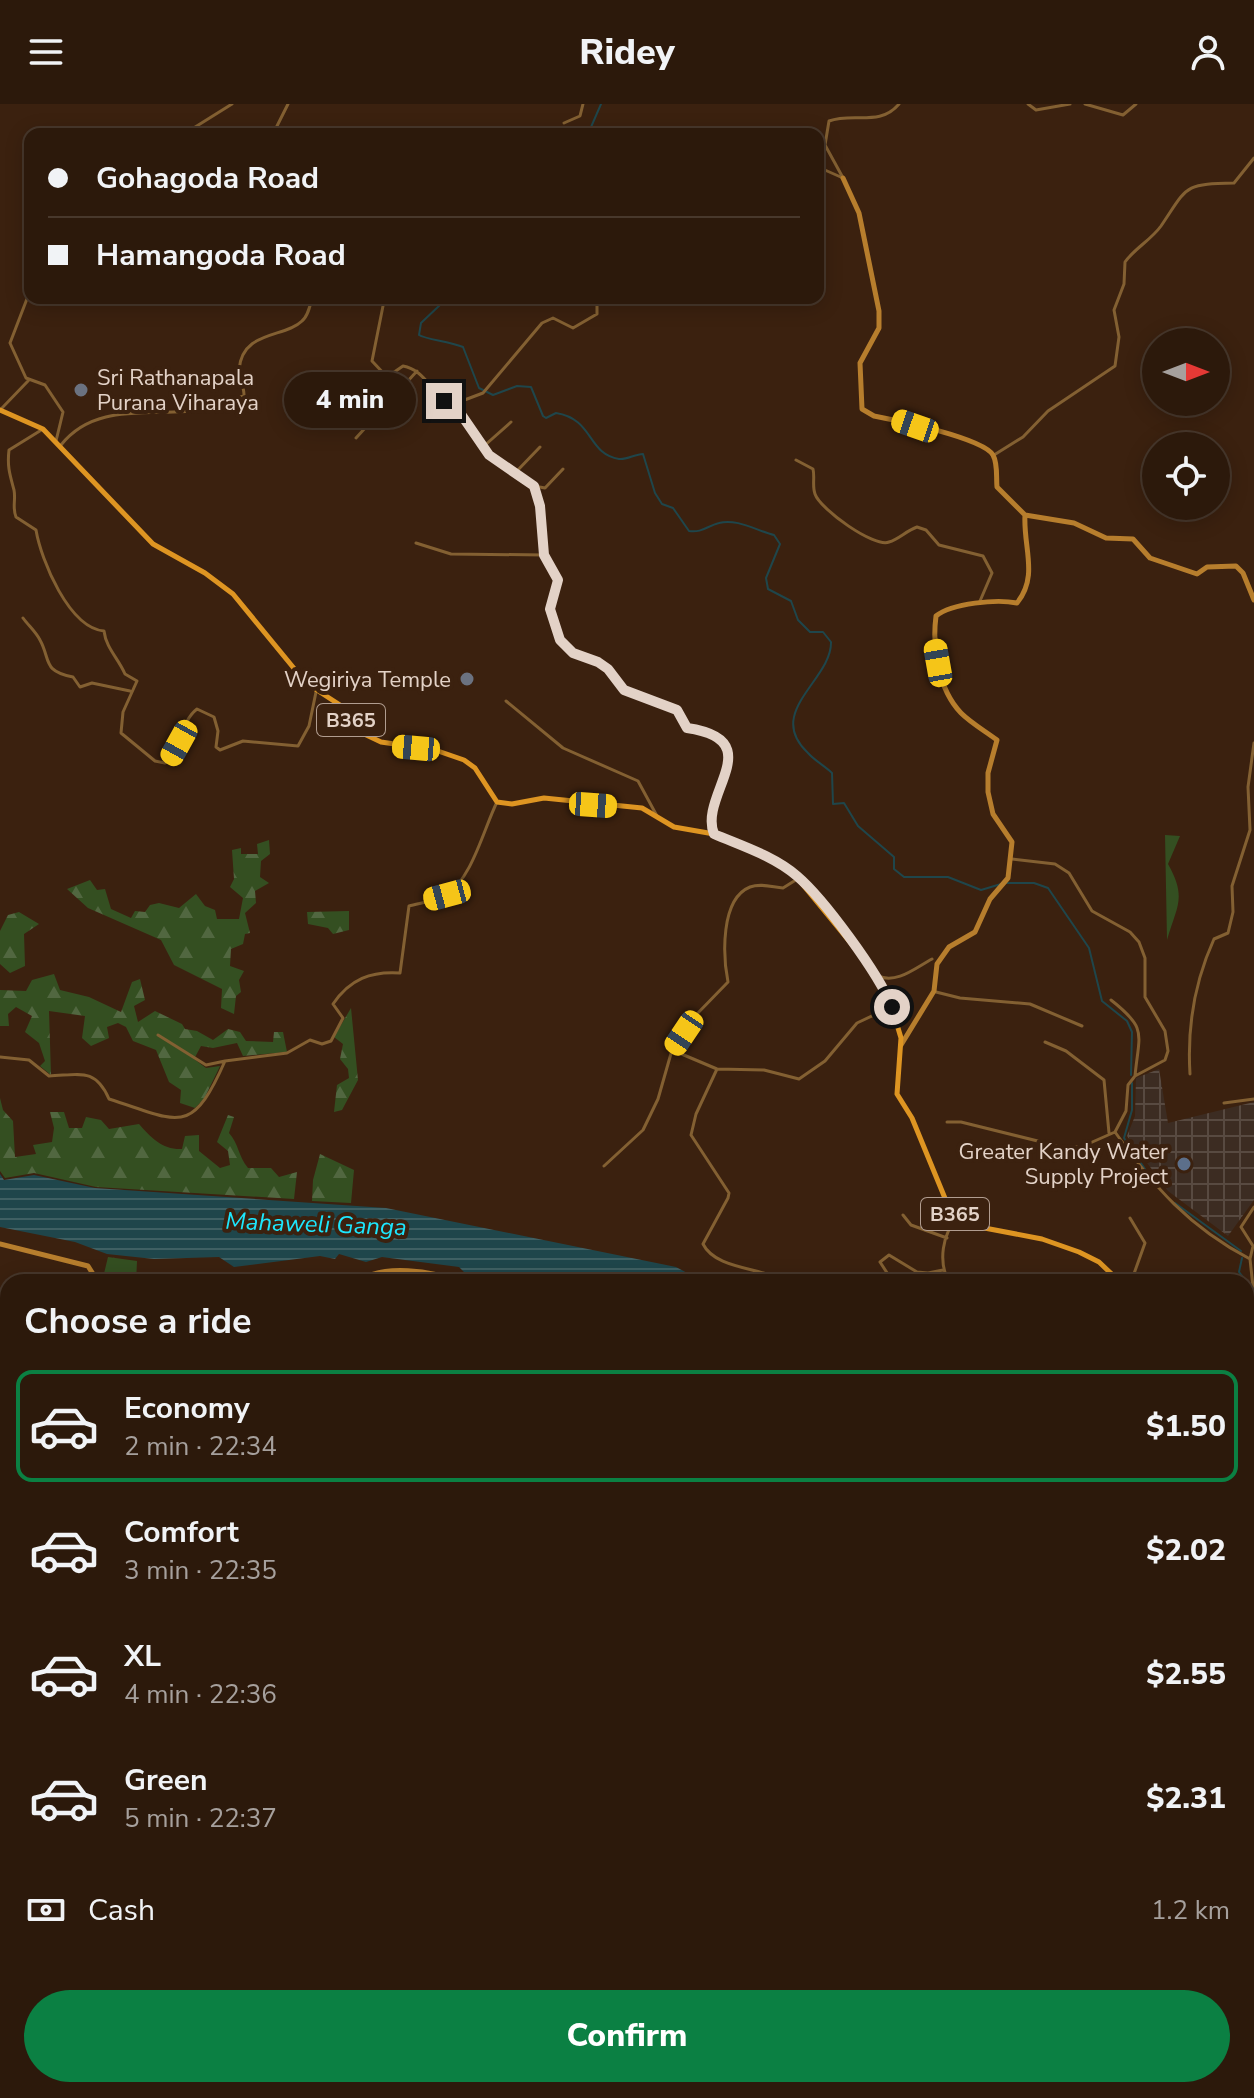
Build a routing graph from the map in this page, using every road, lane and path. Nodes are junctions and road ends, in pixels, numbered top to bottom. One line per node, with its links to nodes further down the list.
1 (232, 104): 10 (street)
2 (288, 104): 11 (street)
3 (583, 104): 9 (street)
4 (899, 104): 14 (street)
5 (1028, 104): 6 (street)
6 (1070, 104)
7 (1085, 104): 8 (street)
8 (1136, 104)
9 (564, 123)
10 (195, 128)
11 (276, 128)
12 (1254, 158): 30 (street)
13 (824, 170): 14 (street)
14 (843, 178): 30 (street)
15 (25, 304): 20 (street)
16 (309, 304): 29 (street)
17 (382, 304): 19 (street)
18 (597, 304): 21 (street)
19 (417, 371): 21 (street); 25 (street)
20 (28, 381): 22 (street); 26 (street)
21 (454, 404): 27 (street)
22 (0, 410): 24 (main road, B365)
23 (511, 422): 27 (street)
24 (43, 429): 26 (main road, B365); 41 (street)
25 (356, 438)
26 (56, 441): 29 (main road, B365)
27 (483, 447): 33 (street)
28 (540, 447): 33 (street)
29 (59, 449): 42 (main road, B365)
30 (993, 455): 35 (street)
31 (796, 460): 39 (street)
32 (563, 469): 34 (street)
33 (515, 474): 34 (street)
34 (534, 486): 37 (street)
35 (1025, 515): 38 (street); 39 (street)
36 (416, 543): 37 (street)
37 (544, 555): 47 (street)
38 (1254, 600)
39 (979, 605): 48 (street)
40 (23, 618): 41 (street)
41 (130, 691): 42 (street)
42 (316, 692): 45 (main road, B365)
43 (506, 701): 46 (street)
44 (1254, 743): 63 (street)
45 (497, 802): 46 (main road, B365); 61 (street)
46 (658, 819): 47 (main road, B365)
47 (714, 834): 49 (main road, B365)
48 (1012, 859): 52 (street); 64 (street)
49 (799, 878): 51 (main road, B365); 59 (street)
50 (932, 959): 51 (street)
51 (877, 975): 54 (main road, B365)
52 (934, 991): 55 (street); 58 (street)
53 (1111, 1000): 64 (street)
54 (892, 1007): 58 (main road, B365); 62 (street)
55 (1082, 1026)
56 (158, 1035): 61 (street)
57 (1045, 1042): 69 (street)
58 (900, 1047): 73 (main road, B365)
59 (672, 1050): 62 (street); 70 (street)
60 (0, 1057): 61 (street)
61 (225, 1061)
62 (717, 1069): 84 (street)
63 (1190, 1074)
64 (1135, 1076): 68 (street)
65 (1254, 1099): 66 (street)
66 (1224, 1103)
67 (947, 1122): 69 (street)
68 (1115, 1132): 69 (street); 78 (street)
69 (1109, 1133)
70 (604, 1166)
71 (1254, 1207): 77 (street)
72 (903, 1215): 75 (street)
73 (958, 1217): 75 (street); 87 (main road, B365)
74 (1130, 1218): 88 (street)
75 (947, 1238): 79 (street)
76 (0, 1244): 81 (street)
77 (1254, 1246): 78 (street)
78 (1250, 1259): 89 (street)
79 (943, 1270): 80 (street); 86 (street)
80 (928, 1273): 85 (street)
81 (93, 1274)
82 (368, 1274): 83 (street)
83 (416, 1274)
84 (774, 1274)
85 (888, 1274)
86 (945, 1274)
87 (1112, 1274)
88 (1134, 1274)
89 (1252, 1274)
90 (195, 2098): 91 (highway)
91 (238, 2098)

